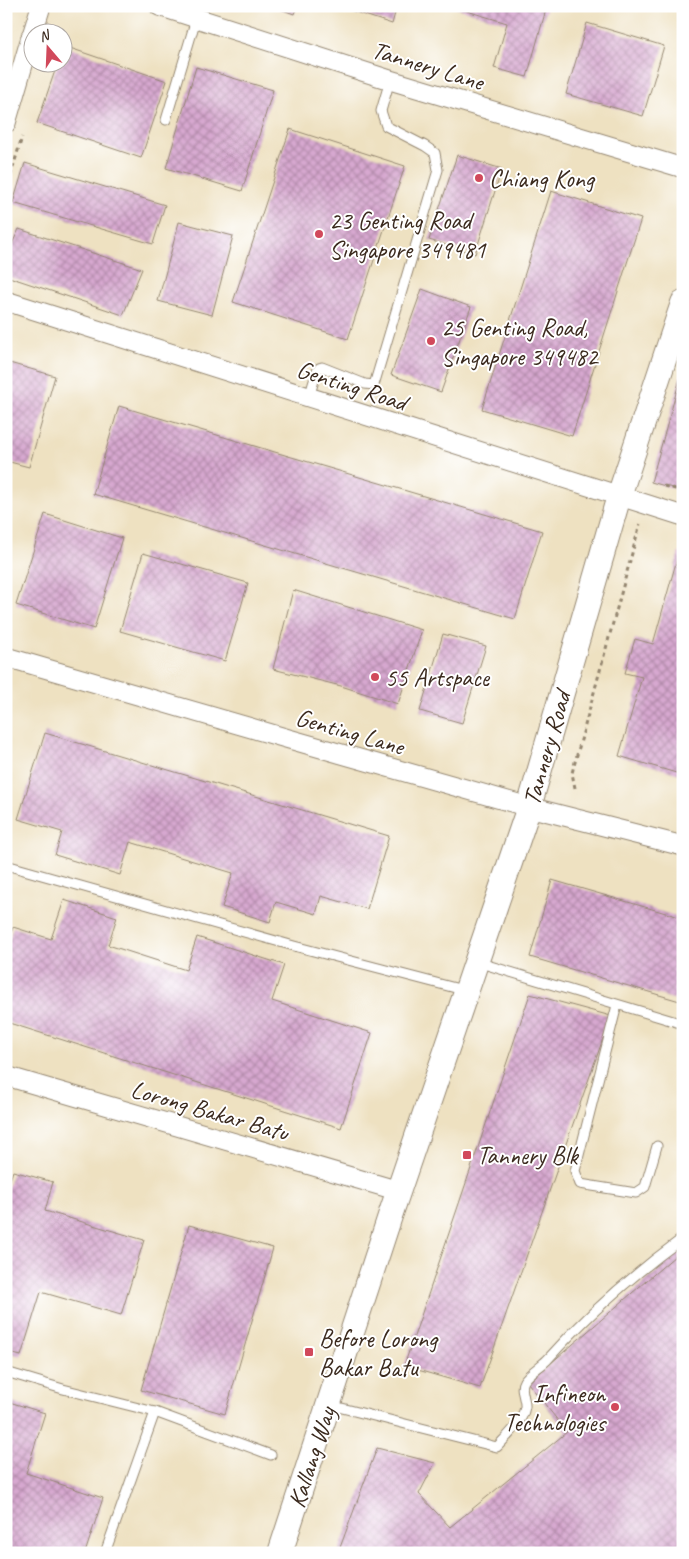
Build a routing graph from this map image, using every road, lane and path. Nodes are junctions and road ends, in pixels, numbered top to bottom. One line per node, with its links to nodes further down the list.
1 (41, 6): 4 (street)
2 (159, 6): 3 (street, Tannery Lane)
3 (196, 19): 6 (street, Tannery Lane); 7 (lane)
4 (36, 22)
5 (22, 70): 8 (street)
6 (390, 80): 9 (street, Tannery Lane); 12 (lane)
7 (166, 120)
8 (6, 123)
9 (683, 168)
10 (6, 301): 12 (street, Genting Road)
11 (683, 303): 13 (street, Tannery Road)
12 (309, 397): 13 (street, Genting Road)
13 (618, 496): 14 (street, Genting Road); 18 (street, Tannery Road)
14 (645, 503): 15 (street, Genting Road); 17 (path)
15 (683, 516)
16 (6, 657): 18 (street, Genting Lane)
17 (575, 788)
18 (529, 807): 19 (street, Genting Lane); 21 (street, Tannery Road)
19 (683, 846)
20 (6, 865): 22 (lane)
21 (476, 962): 22 (street, Tannery Road); 23 (lane)
22 (467, 991): 27 (street, Tannery Road)
23 (617, 1005): 24 (lane); 26 (lane)
24 (683, 1024)
25 (6, 1076): 27 (street, Lorong Bakar Batu)
26 (658, 1146)
27 (399, 1191): 30 (street, Kallang Way)
28 (683, 1238): 30 (lane)
29 (6, 1372): 31 (lane)
30 (328, 1404): 34 (street, Kallang Way)
31 (154, 1412): 32 (lane); 33 (lane)
32 (271, 1456)
33 (105, 1553)
34 (280, 1553)

